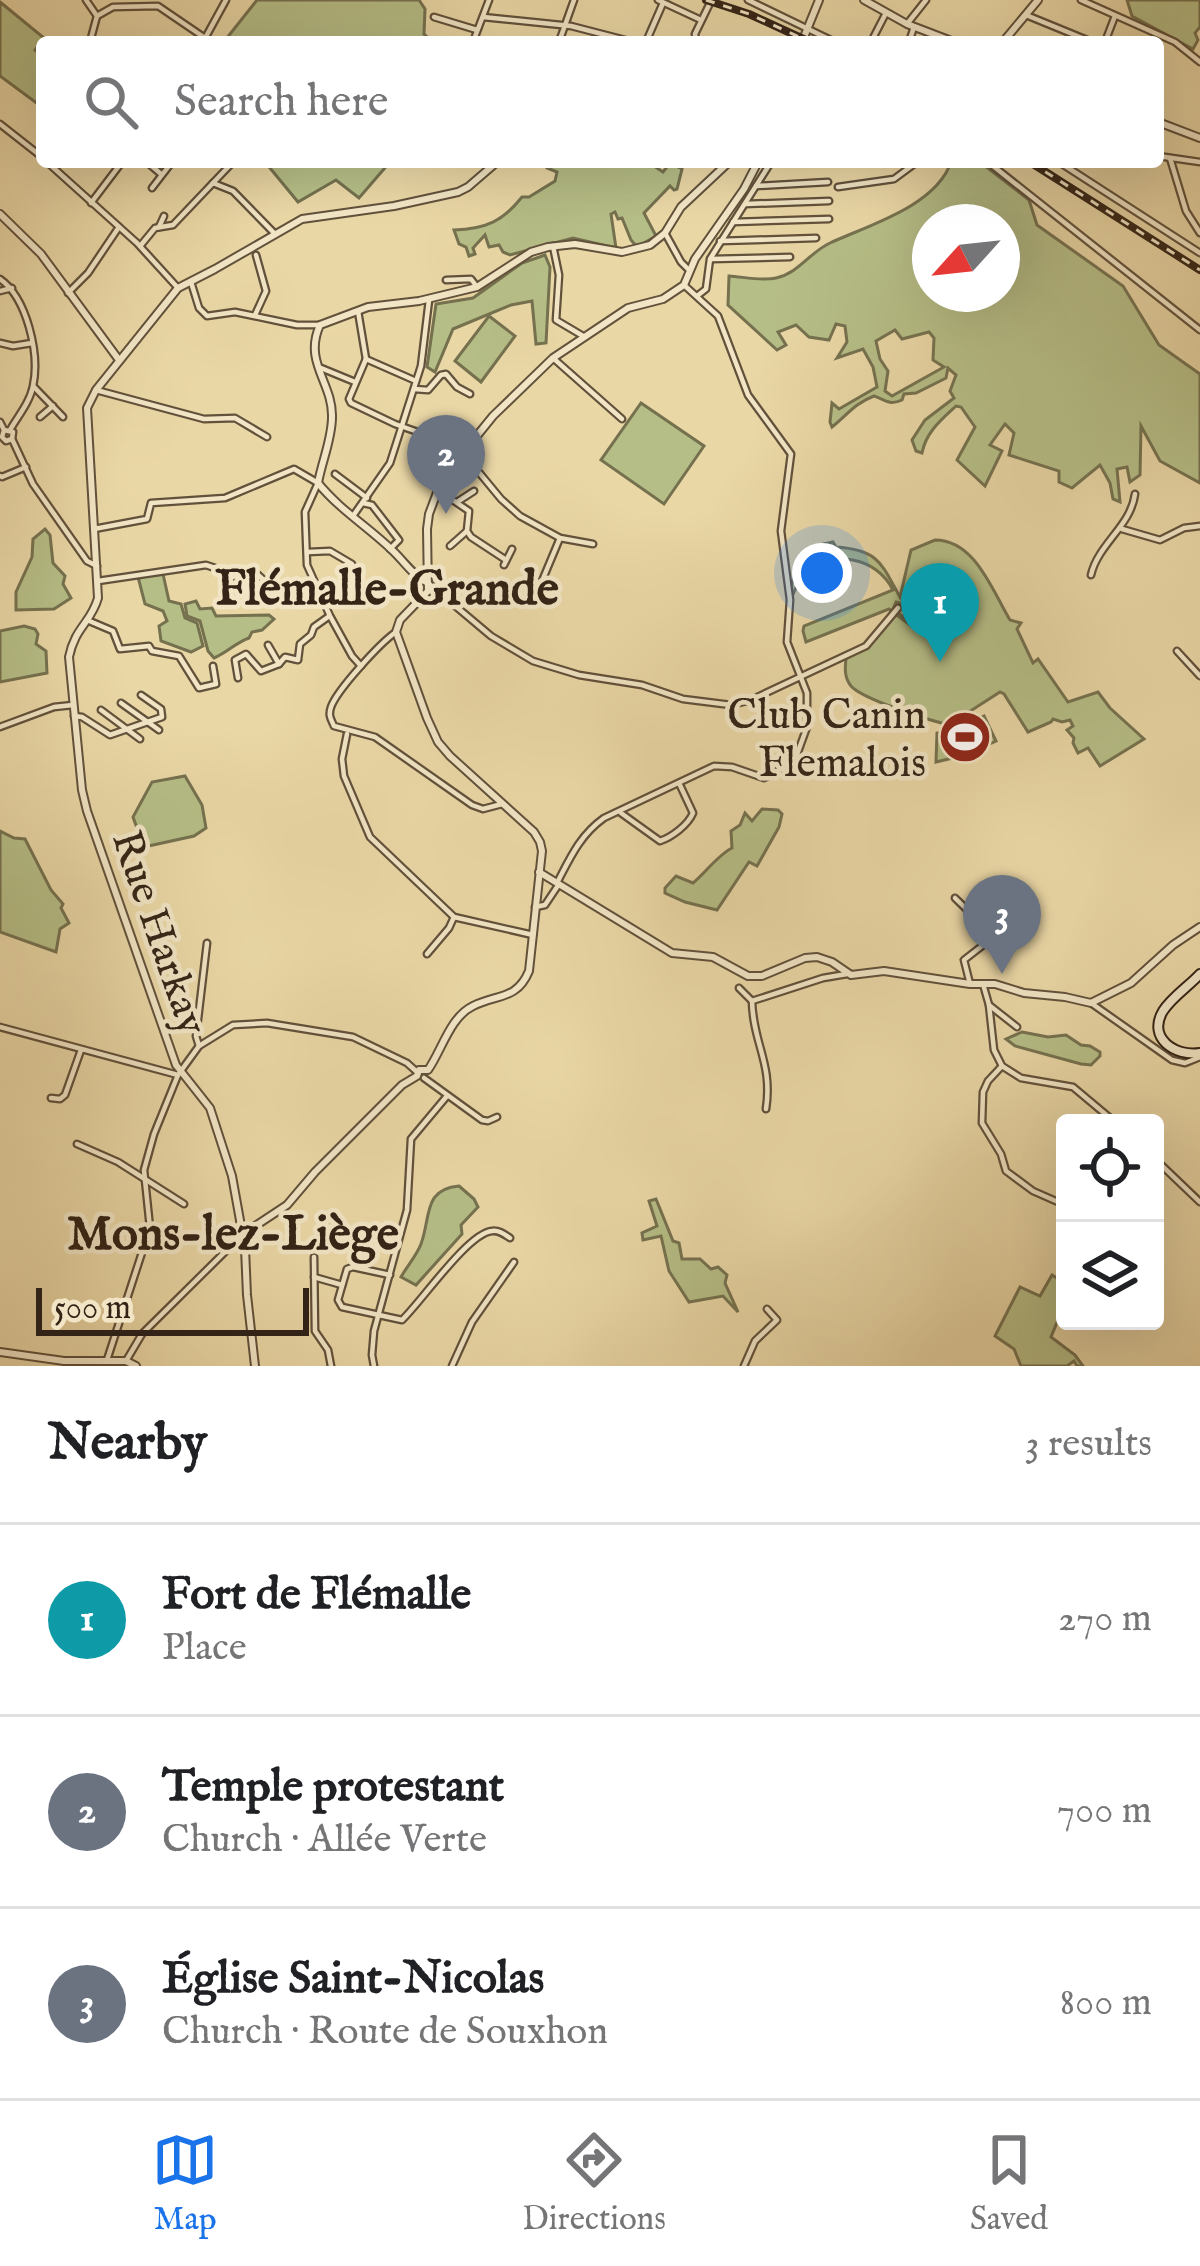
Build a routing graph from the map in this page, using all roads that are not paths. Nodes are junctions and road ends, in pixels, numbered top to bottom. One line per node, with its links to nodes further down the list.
1 (86, 0): 15 (street)
2 (226, 0): 26 (street)
3 (489, 0): 18 (street)
4 (574, 0): 20 (street)
5 (748, 0): 22 (street)
6 (819, 0): 22 (street)
7 (864, 0): 13 (street)
8 (926, 0): 21 (street)
9 (1038, 0): 14 (street)
10 (1081, 0): 16 (street)
11 (661, 1): 19 (street); 30 (street)
12 (710, 3): 19 (street)
13 (886, 13): 21 (street); 34 (street)
14 (1026, 15): 37 (street); 38 (street)
15 (97, 16): 24 (street); 25 (street)
16 (1115, 16): 39 (street); 40 (street)
17 (434, 17): 23 (street)
18 (483, 17): 20 (street); 23 (street)
19 (701, 20): 31 (street)
20 (566, 26): 28 (street); 29 (street)
21 (911, 26): 35 (street); 36 (street)
22 (808, 28): 32 (street); 33 (street)
23 (477, 30): 27 (street)
24 (91, 36)
25 (200, 36)
26 (208, 36)
27 (475, 36)
28 (562, 36)
29 (613, 36)
30 (648, 36)
31 (695, 36)
32 (805, 36)
33 (823, 36)
34 (874, 36)
35 (910, 36)
36 (938, 36)
37 (1008, 36)
38 (1077, 36)
39 (1107, 36)
40 (1161, 36)
41 (1164, 37): 42 (street)
42 (1200, 62)
43 (0, 124): 46 (street)
44 (1164, 124): 45 (street)
45 (1200, 138)
46 (36, 153)
47 (1164, 157): 48 (street)
48 (1170, 158): 49 (street); 82 (street)
49 (1200, 162)
50 (54, 168): 72 (street)
51 (117, 168): 72 (street)
52 (154, 168): 63 (street)
53 (168, 168): 63 (street)
54 (228, 168): 65 (street)
55 (490, 168): 83 (street)
56 (723, 168): 81 (street)
57 (755, 168): 94 (street)
58 (767, 168): 62 (street)
59 (909, 168): 67 (street)
60 (996, 168): 107 (street)
61 (1068, 168): 89 (street)
62 (764, 172): 66 (street); 69 (street)
63 (163, 175): 68 (street)
64 (828, 182): 66 (street)
65 (213, 183): 80 (street); 83 (street)
66 (770, 183): 69 (street)
67 (838, 187)
68 (152, 188)
69 (754, 189): 71 (street); 73 (street)
70 (829, 200): 71 (street)
71 (757, 202): 73 (street)
72 (91, 203): 79 (street)
73 (741, 207): 77 (street); 78 (street)
74 (0, 214): 101 (street)
75 (164, 216): 80 (street)
76 (829, 219): 77 (street)
77 (744, 221): 78 (street)
78 (729, 226): 85 (street); 86 (street)
79 (119, 227): 87 (street); 101 (street)
80 (159, 227): 87 (street)
81 (664, 233): 88 (street); 94 (street)
82 (1200, 233)
83 (274, 234): 96 (street)
84 (816, 238): 85 (street)
85 (732, 240): 86 (street)
86 (718, 244): 92 (street); 93 (street)
87 (140, 246): 100 (street)
88 (553, 246): 99 (street); 108 (street)
89 (1200, 253)
90 (256, 256): 105 (street)
91 (790, 257): 92 (street)
92 (722, 258): 93 (street)
93 (710, 259): 102 (street)
94 (690, 272): 98 (street)
95 (446, 280): 99 (street)
96 (191, 282): 100 (street); 105 (street)
97 (1, 284): 110 (street)
98 (684, 285): 102 (street); 108 (street)
99 (477, 287): 103 (street)
100 (178, 288): 113 (street)
101 (68, 292): 113 (street)
102 (697, 296): 168 (street)
103 (429, 300): 104 (street); 116 (street)
104 (358, 311): 106 (street); 112 (street)
105 (255, 315): 106 (street)
106 (320, 325): 114 (street)
107 (1200, 330)
108 (584, 336): 111 (street)
109 (0, 343): 110 (street)
110 (32, 343): 117 (street)
111 (554, 358): 123 (street); 130 (street)
112 (366, 359): 115 (street); 116 (street)
113 (119, 361): 118 (street)
114 (316, 365): 115 (street); 134 (street)
115 (356, 382): 125 (street)
116 (415, 385): 119 (street); 125 (street)
117 (34, 386): 120 (street); 126 (street)
118 (95, 390): 127 (street); 143 (street)
119 (470, 394)
120 (52, 406): 121 (street); 122 (street)
121 (40, 417)
122 (63, 417)
123 (622, 419)
124 (0, 422): 126 (street)
125 (401, 424): 130 (street); 138 (street)
126 (7, 430): 128 (street); 129 (street)
127 (267, 437)
128 (12, 440): 129 (street); 131 (street)
129 (2, 441)
130 (463, 453): 135 (street); 145 (street)
131 (26, 467): 133 (street); 152 (street)
132 (335, 474): 138 (street)
133 (1, 479)
134 (318, 483): 140 (street); 143 (street); 150 (street)
135 (438, 490): 139 (street); 156 (street)
136 (474, 491): 139 (street)
137 (1135, 494): 142 (street)
138 (365, 500): 140 (street); 148 (street)
139 (457, 502): 144 (street)
140 (353, 516): 148 (street)
141 (1200, 526): 142 (street)
142 (1121, 528): 153 (street)
143 (94, 530): 152 (street)
144 (467, 531): 147 (street); 149 (street)
145 (560, 538): 146 (street); 157 (street)
146 (593, 544)
147 (450, 546)
148 (390, 548): 156 (street)
149 (512, 549)
150 (308, 552): 151 (street); 159 (street)
151 (352, 564)
152 (97, 566): 154 (street)
153 (1090, 574)
154 (98, 581): 155 (street); 160 (street)
155 (266, 582)
156 (428, 583): 161 (street); 168 (street)
157 (542, 586)
158 (898, 608): 168 (street)
159 (330, 616): 164 (street); 166 (street)
160 (86, 620): 165 (street); 172 (street, Rue Harkay)
161 (396, 632): 166 (street); 182 (street)
162 (268, 645): 164 (street)
163 (1178, 651): 167 (street)
164 (279, 664): 169 (street)
165 (213, 666)
166 (361, 666): 179 (street)
167 (1200, 676)
168 (803, 677): 181 (street)
169 (238, 678)
170 (141, 695): 175 (street)
171 (121, 703): 175 (street)
172 (73, 705): 174 (street, Rue Harkay); 176 (street)
173 (101, 710): 177 (street)
174 (74, 716): 177 (street); 209 (street, Rue Harkay)
175 (148, 722): 177 (street); 178 (street)
176 (0, 727)
177 (128, 729): 180 (street)
178 (159, 730)
179 (348, 731): 182 (street); 190 (street)
180 (140, 739)
181 (679, 783): 183 (street); 184 (street)
182 (502, 804): 186 (street)
183 (619, 812): 184 (street); 187 (street)
184 (660, 841): 185 (street)
185 (669, 848)
186 (539, 872): 187 (street); 189 (street)
187 (558, 884): 189 (street); 195 (street)
188 (955, 898): 197 (street)
189 (535, 907): 192 (street)
190 (454, 917): 192 (street); 194 (street)
191 (1200, 927): 201 (street)
192 (532, 935): 210 (street)
193 (207, 943): 205 (street)
194 (427, 953)
195 (848, 974): 197 (street); 200 (street)
196 (1200, 976): 207 (main road)
197 (970, 984): 198 (street)
198 (982, 984): 201 (street); 202 (street)
199 (739, 988): 200 (street)
200 (752, 1000): 213 (street)
201 (1090, 1003): 207 (street)
202 (989, 1005): 204 (street); 208 (street)
203 (0, 1027): 206 (street)
204 (1016, 1027)
205 (199, 1046): 209 (street); 210 (street)
206 (81, 1050): 209 (street); 212 (street)
207 (1200, 1053)
208 (1002, 1066): 214 (street); 219 (street)
209 (179, 1074): 218 (street); 222 (street, Rue Harkay)
210 (421, 1074): 211 (street); 222 (street)
211 (447, 1096): 215 (street); 226 (street)
212 (51, 1097)
213 (766, 1109)
214 (1105, 1114)
215 (497, 1117)
216 (77, 1144): 218 (street)
217 (1164, 1168): 220 (street)
218 (145, 1178): 221 (street); 232 (street)
219 (1056, 1201)
220 (1200, 1202)
221 (184, 1204)
222 (243, 1234): 233 (street); 235 (street, Rue Harkay)
223 (510, 1238): 230 (street)
224 (314, 1257): 227 (street)
225 (514, 1262): 238 (street)
226 (390, 1275): 228 (street); 230 (street)
227 (314, 1277): 228 (street); 236 (street)
228 (342, 1285): 230 (street)
229 (767, 1309): 239 (street)
230 (379, 1316): 237 (street)
231 (0, 1352): 232 (street)
232 (107, 1360): 233 (street)
233 (126, 1361): 234 (street)
234 (136, 1366)
235 (255, 1366)
236 (331, 1366)
237 (374, 1366)
238 (452, 1366)
239 (744, 1366)

